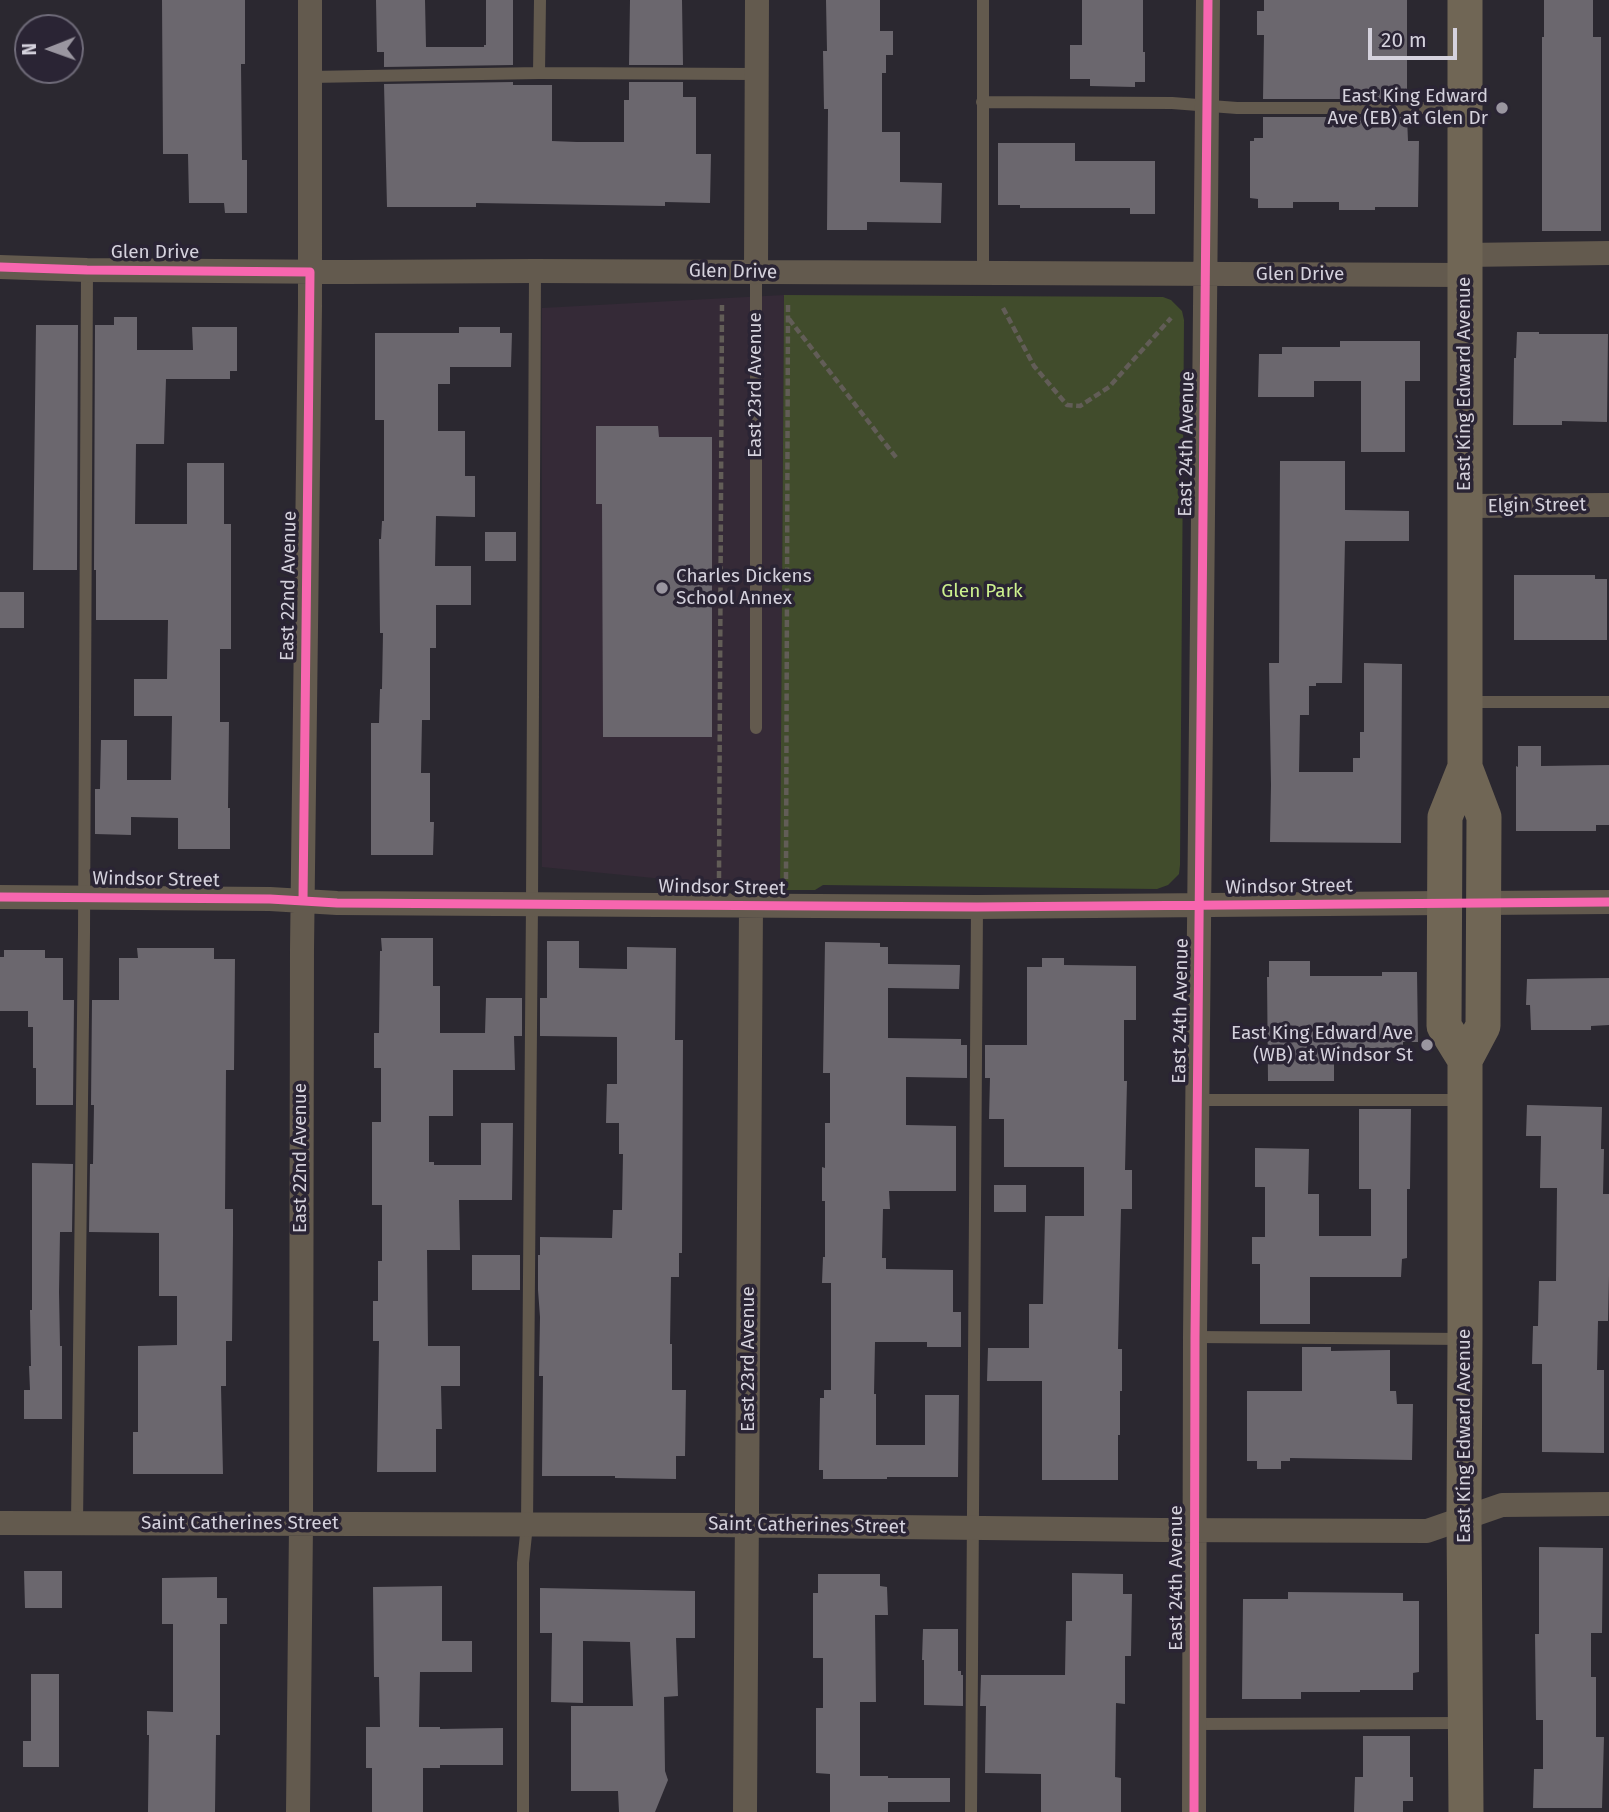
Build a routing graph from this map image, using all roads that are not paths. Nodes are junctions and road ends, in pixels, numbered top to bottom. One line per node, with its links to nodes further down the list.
1 (310, 0): 9 (street, East 22nd Avenue)
2 (540, 0): 7 (lane)
3 (757, 0): 8 (street, East 23rd Avenue)
4 (983, 0): 10 (lane)
5 (1208, 0): 11 (street, East 24th Avenue)
6 (1465, 0): 12 (main road, East King Edward Avenue)
7 (539, 73): 8 (lane); 9 (lane)
8 (757, 74): 19 (street, East 23rd Avenue)
9 (310, 77): 18 (street, East 22nd Avenue)
10 (982, 102): 11 (lane); 20 (lane)
11 (1207, 106): 12 (lane); 21 (street, East 24th Avenue)
12 (1465, 108): 14 (main road, East King Edward Avenue)
13 (1609, 254): 14 (street, Glen Drive)
14 (1465, 265): 21 (street, Glen Drive); 23 (main road, East King Edward Avenue)
15 (0, 267): 16 (street, Glen Drive)
16 (87, 270): 18 (street, Glen Drive); 29 (lane)
17 (535, 271): 18 (street, Glen Drive); 19 (street, Glen Drive); 32 (lane)
18 (310, 272): 30 (street, East 22nd Avenue)
19 (756, 273): 20 (street, Glen Drive); 26 (lane, East 23rd Avenue)
20 (983, 274): 21 (street, Glen Drive)
21 (1206, 275): 35 (street, East 24th Avenue)
22 (1609, 505): 23 (street, Elgin Street)
23 (1465, 506): 24 (main road, East King Edward Avenue)
24 (1465, 702): 25 (lane); 27 (main road, East King Edward Avenue)
25 (1609, 702)
26 (756, 728)
27 (1465, 767): 33 (main road, East King Edward Avenue); 34 (main road, East King Edward Avenue)
28 (0, 897): 29 (street, Windsor Street)
29 (83, 897): 30 (street, Windsor Street); 46 (lane)
30 (303, 901): 32 (street, Windsor Street); 47 (street, East 22nd Avenue)
31 (1609, 902): 34 (street)
32 (532, 903): 36 (street, Windsor Street); 48 (lane)
33 (1444, 903): 35 (street, Windsor Street); 38 (main road, East King Edward Avenue)
34 (1484, 903): 38 (main road, East King Edward Avenue)
35 (1200, 905): 37 (street, Windsor Street); 39 (street, East 24th Avenue)
36 (751, 906): 37 (street, Windsor Street); 49 (street, East 23rd Avenue)
37 (977, 907): 50 (lane)
38 (1465, 1060): 40 (main road, East King Edward Avenue)
39 (1198, 1100): 40 (lane); 41 (street, East 24th Avenue)
40 (1464, 1100): 42 (main road, East King Edward Avenue)
41 (1195, 1337): 42 (lane); 51 (street, East 24th Avenue)
42 (1465, 1339): 44 (main road, East King Edward Avenue)
43 (1609, 1504): 44 (street, Saint Catherines Street)
44 (1464, 1518): 51 (street, Saint Catherines Street); 52 (main road, East King Edward Avenue)
45 (0, 1523): 46 (street, Saint Catherines Street)
46 (76, 1523): 47 (street, Saint Catherines Street)
47 (301, 1525): 48 (street, Saint Catherines Street); 54 (street, East 22nd Avenue)
48 (527, 1525): 49 (street, Saint Catherines Street); 55 (lane)
49 (747, 1525): 50 (street, Saint Catherines Street); 56 (street, East 23rd Avenue)
50 (974, 1528): 51 (street, Saint Catherines Street); 57 (lane)
51 (1195, 1530): 53 (street, East 24th Avenue)
52 (1466, 1723): 53 (lane); 59 (main road, East King Edward Avenue)
53 (1195, 1724): 58 (street, East 24th Avenue)
54 (298, 1812)
55 (523, 1812)
56 (745, 1812)
57 (971, 1812)
58 (1195, 1812)
59 (1466, 1812)

